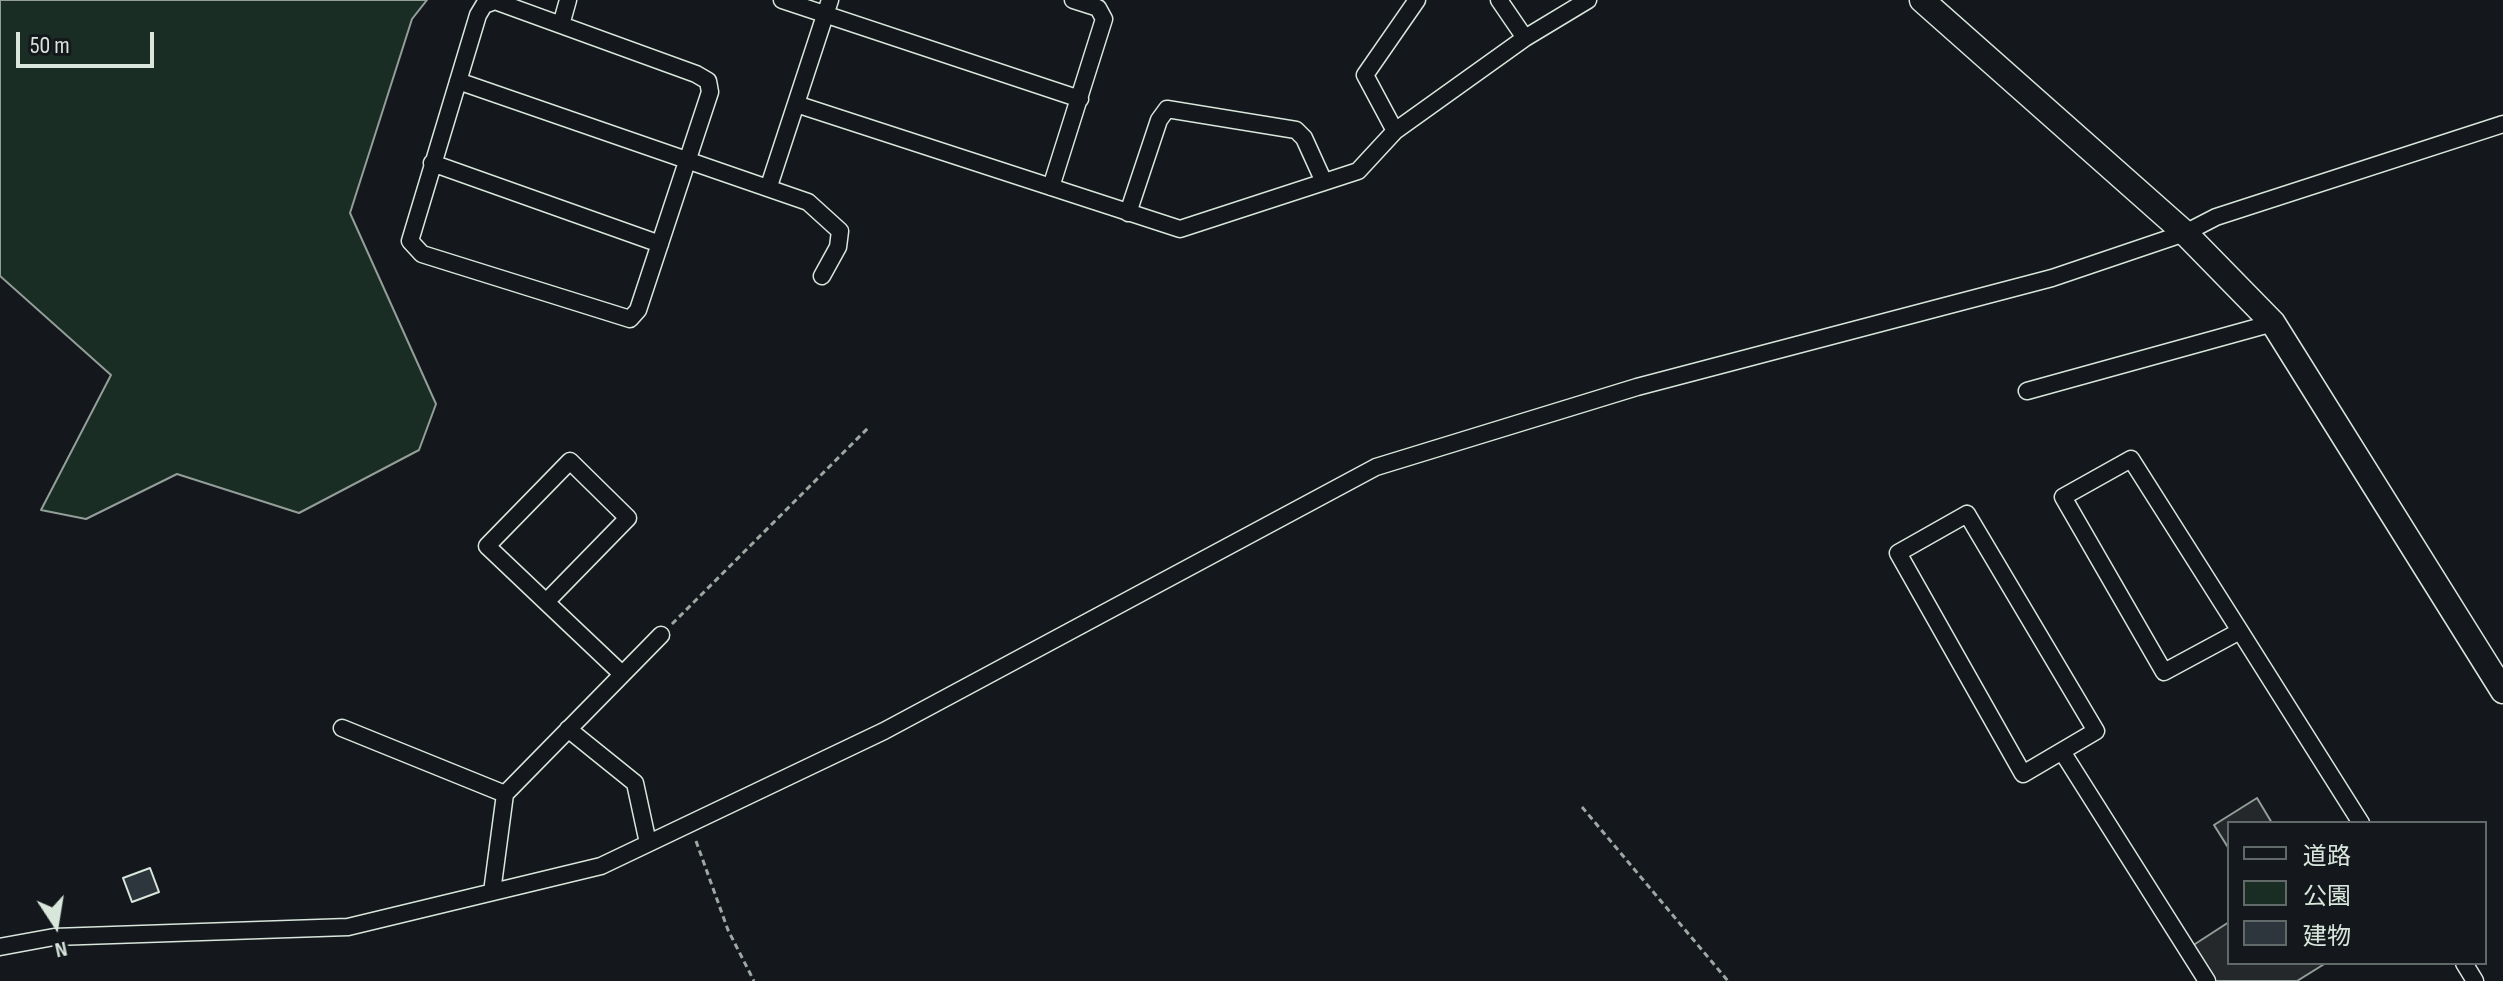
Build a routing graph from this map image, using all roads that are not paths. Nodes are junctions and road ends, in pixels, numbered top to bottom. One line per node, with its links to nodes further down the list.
1 (568, 0): 9 (street)
2 (782, 0): 8 (street)
3 (1073, 0): 12 (street)
4 (1417, 0): 15 (street)
5 (1499, 0): 10 (street)
6 (1588, 0): 10 (street)
7 (1922, 0): 22 (street)
8 (828, 7): 12 (street); 13 (street)
9 (561, 25): 11 (street); 16 (street)
10 (1525, 38): 15 (street)
11 (458, 81): 16 (street); 17 (street)
12 (1080, 99): 20 (street)
13 (796, 104): 19 (street); 20 (street)
14 (2503, 124): 22 (street)
15 (1395, 131): 18 (street)
16 (688, 158): 19 (street); 23 (street)
17 (432, 163): 23 (street); 23 (street)
18 (1324, 182): 21 (street); 21 (street)
19 (769, 186): 24 (street)
20 (1051, 187): 21 (street)
21 (1128, 213)
22 (2185, 233): 25 (street); 37 (street)
23 (660, 244)
24 (822, 276)
25 (2273, 323): 26 (street); 31 (street)
26 (2027, 391)
27 (546, 602): 27 (street); 30 (street)
28 (2240, 631): 28 (street); 36 (street)
29 (661, 635): 30 (street)
30 (622, 674): 33 (street)
31 (2503, 691)
32 (342, 728): 35 (street)
33 (568, 729): 35 (street); 37 (street)
34 (2063, 753): 34 (street); 40 (street)
35 (505, 794): 38 (street)
36 (2360, 821)
37 (648, 843): 38 (street)
38 (492, 892): 39 (street)
39 (0, 947)
40 (2207, 981)

